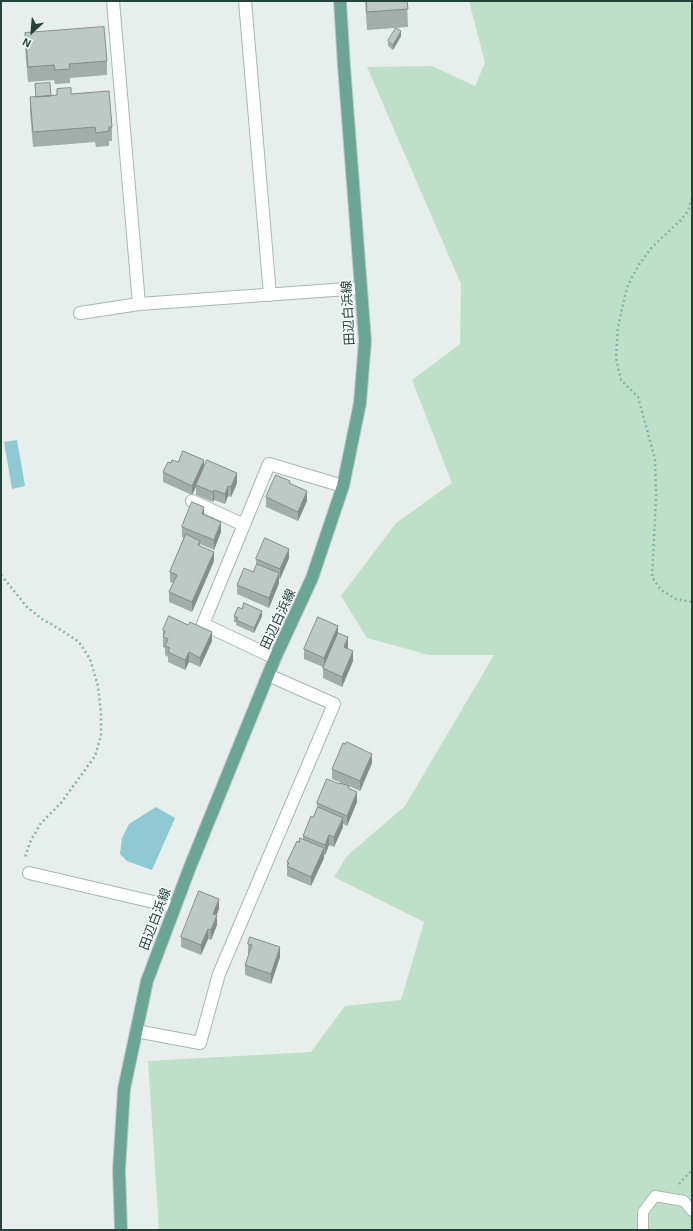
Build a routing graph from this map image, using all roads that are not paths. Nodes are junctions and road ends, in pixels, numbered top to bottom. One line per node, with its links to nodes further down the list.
1 (113, 1): 6 (street)
2 (245, 1): 5 (street)
3 (340, 1): 4 (main road, 田辺白浜線)
4 (361, 288): 5 (street); 8 (main road, 田辺白浜線)
5 (270, 295): 6 (street)
6 (139, 304): 7 (street)
7 (80, 313)
8 (343, 486): 10 (street); 11 (main road, 田辺白浜線)
9 (192, 502): 10 (street)
10 (244, 525): 11 (street)
11 (275, 658): 12 (main road, 田辺白浜線)
12 (268, 675): 14 (main road, 田辺白浜線); 15 (street)
13 (29, 872): 14 (street)
14 (175, 907): 15 (main road, 田辺白浜線)
15 (136, 1031): 17 (main road, 田辺白浜線)
16 (692, 1211): 18 (lane)
17 (121, 1230)
18 (643, 1230)

